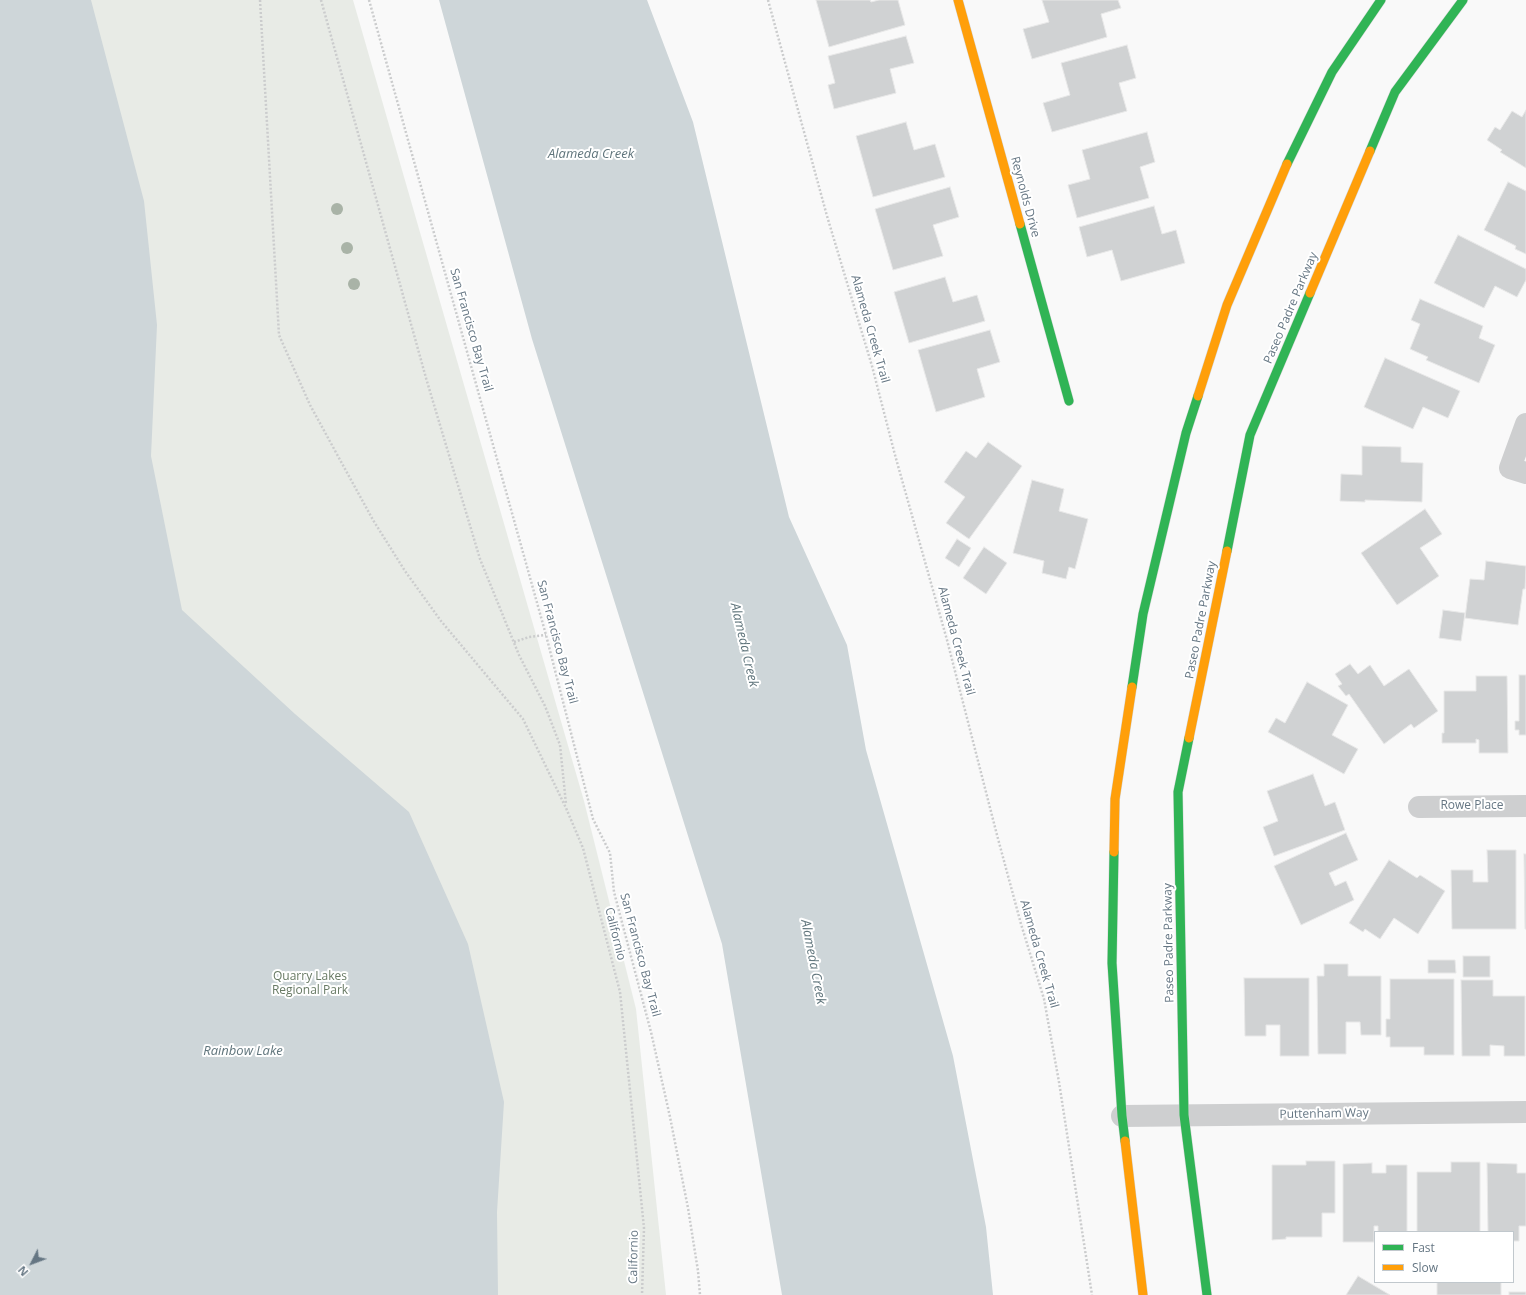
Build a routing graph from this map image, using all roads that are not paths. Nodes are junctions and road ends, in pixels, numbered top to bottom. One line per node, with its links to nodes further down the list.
1 (958, 0): 4 (main road, Reynolds Drive)
2 (1381, 0): 11 (main road)
3 (1463, 0): 10 (main road, Paseo Padre Parkway)
4 (1069, 401)
5 (1526, 424): 6 (street)
6 (1518, 470)
7 (1526, 806): 8 (street, Rowe Place)
8 (1419, 807)
9 (1526, 1112): 10 (street, Puttenham Way)
10 (1184, 1115): 11 (street, Puttenham Way); 13 (main road, Paseo Padre Parkway)
11 (1122, 1116): 12 (main road)
12 (1143, 1295)
13 (1206, 1295)

